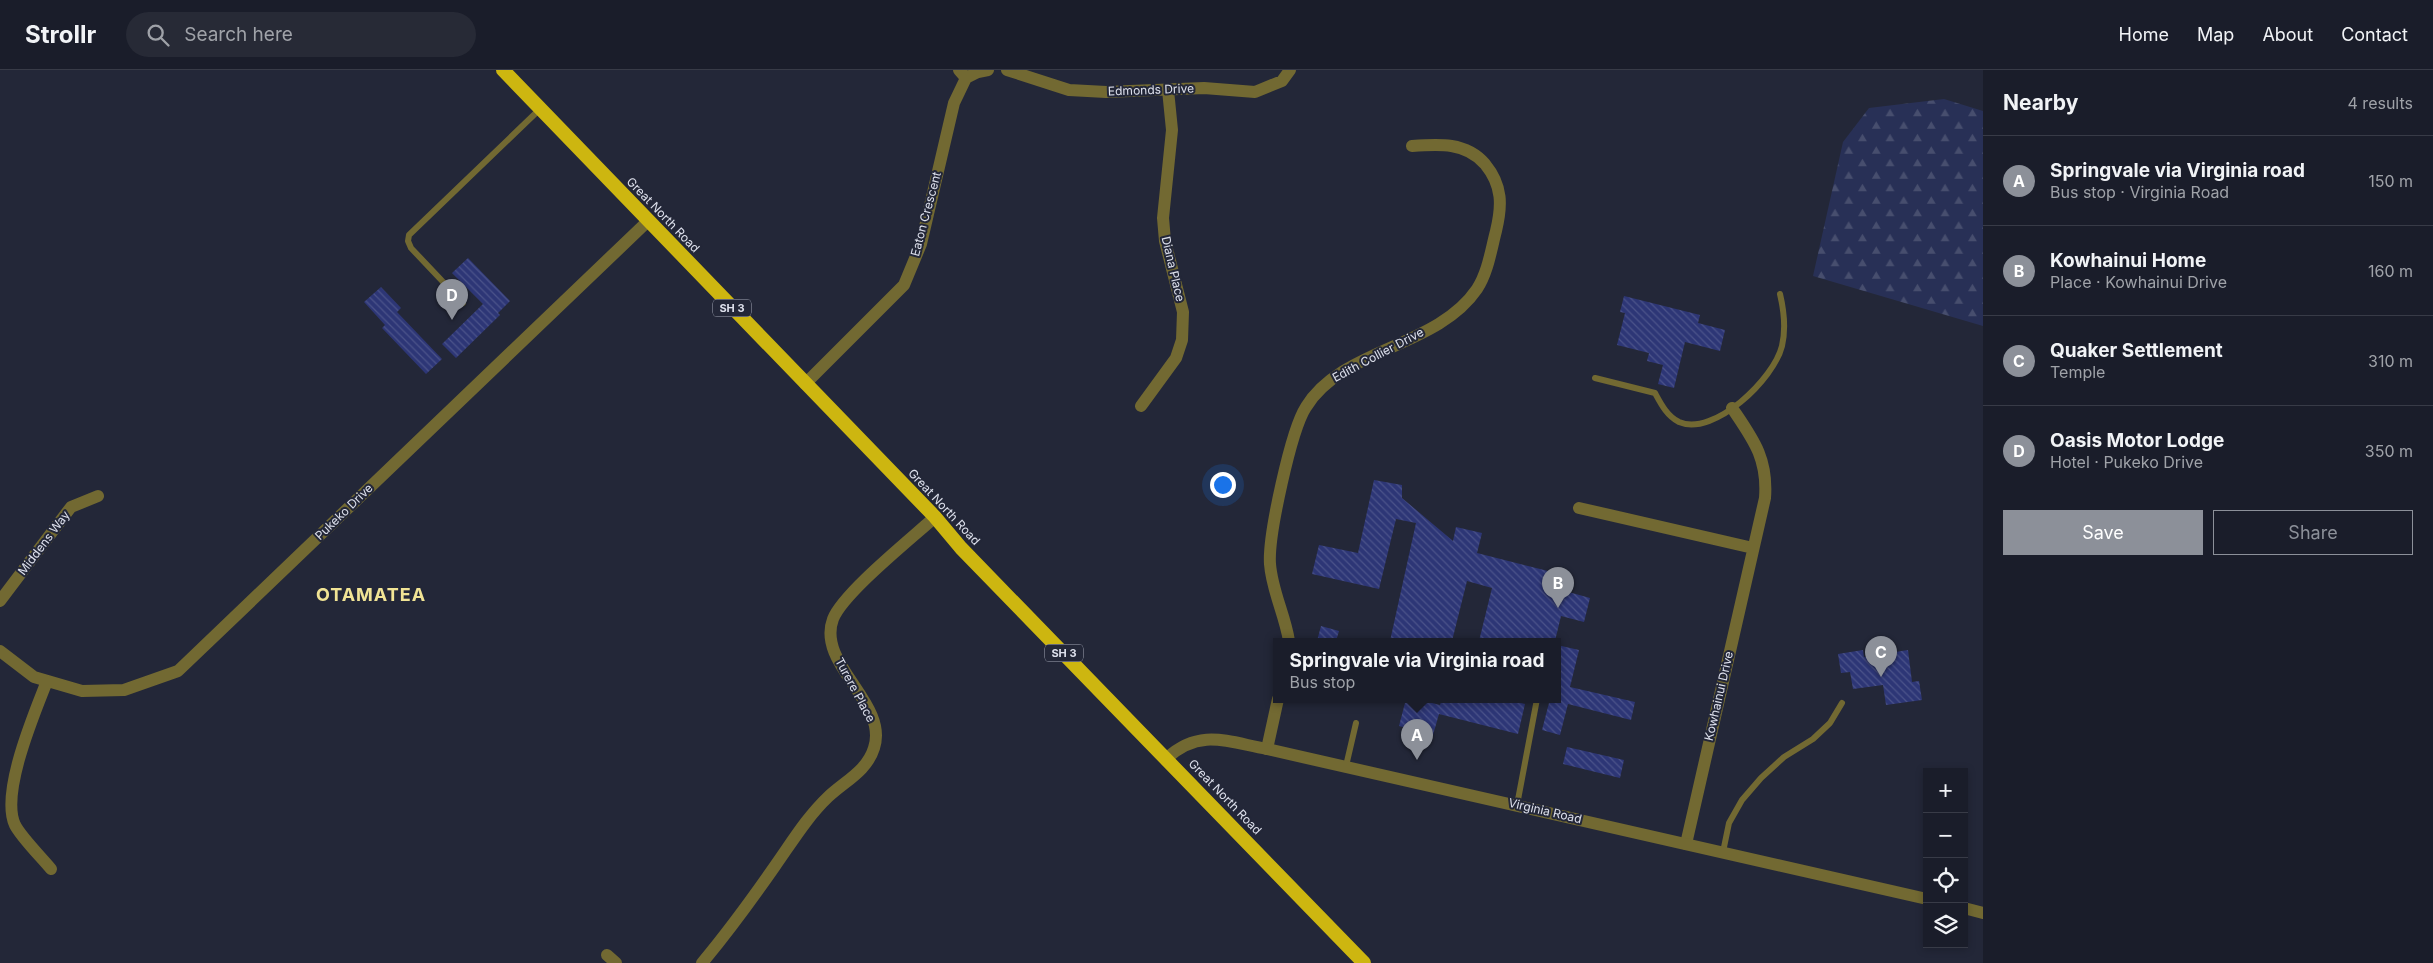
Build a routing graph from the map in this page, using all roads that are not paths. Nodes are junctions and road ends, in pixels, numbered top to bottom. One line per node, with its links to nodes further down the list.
1 (503, 70): 7 (highway, Great North Road / SH 3)
2 (988, 70): 5 (street)
3 (1007, 70): 6 (street, Edmonds Drive)
4 (1290, 70): 6 (street, Edmonds Drive)
5 (962, 74): 13 (street, Eaton Crescent)
6 (1168, 90): 14 (street, Diana Place)
7 (540, 109): 9 (highway, Great North Road / SH 3); 11 (lane)
8 (1412, 146): 21 (street, Edith Collier Drive)
9 (648, 221): 13 (highway, Great North Road / SH 3); 23 (street, Pukeko Drive)
10 (1780, 294): 15 (lane)
11 (463, 303)
12 (1595, 378): 15 (lane)
13 (805, 384): 18 (highway, Great North Road / SH 3)
14 (1141, 406)
15 (1732, 408): 19 (street, Kowhainui Drive)
16 (98, 496): 20 (street, Middens Way)
17 (1579, 508): 19 (street)
18 (935, 518): 29 (highway, Great North Road / SH 3); 38 (street, Turere Place)
19 (1753, 548): 32 (street, Kowhainui Drive)
20 (0, 601)
21 (1289, 638)
22 (0, 651): 23 (street, Pukeko Drive)
23 (47, 681): 34 (street)
24 (1842, 702): 33 (lane)
25 (1277, 703): 28 (street)
26 (1536, 703): 31 (lane)
27 (1356, 723): 30 (lane)
28 (1267, 749): 29 (street, Virginia Road); 30 (street, Virginia Road)
29 (1167, 758): 39 (highway, Great North Road / SH 3)
30 (1346, 766): 31 (street, Virginia Road)
31 (1517, 805): 32 (street, Virginia Road)
32 (1686, 844): 33 (street, Virginia Road)
33 (1723, 852): 35 (street, Virginia Road)
34 (52, 869)
35 (1923, 898)
36 (1968, 909): 37 (street)
37 (1983, 913)
38 (702, 963)
39 (1364, 963)

